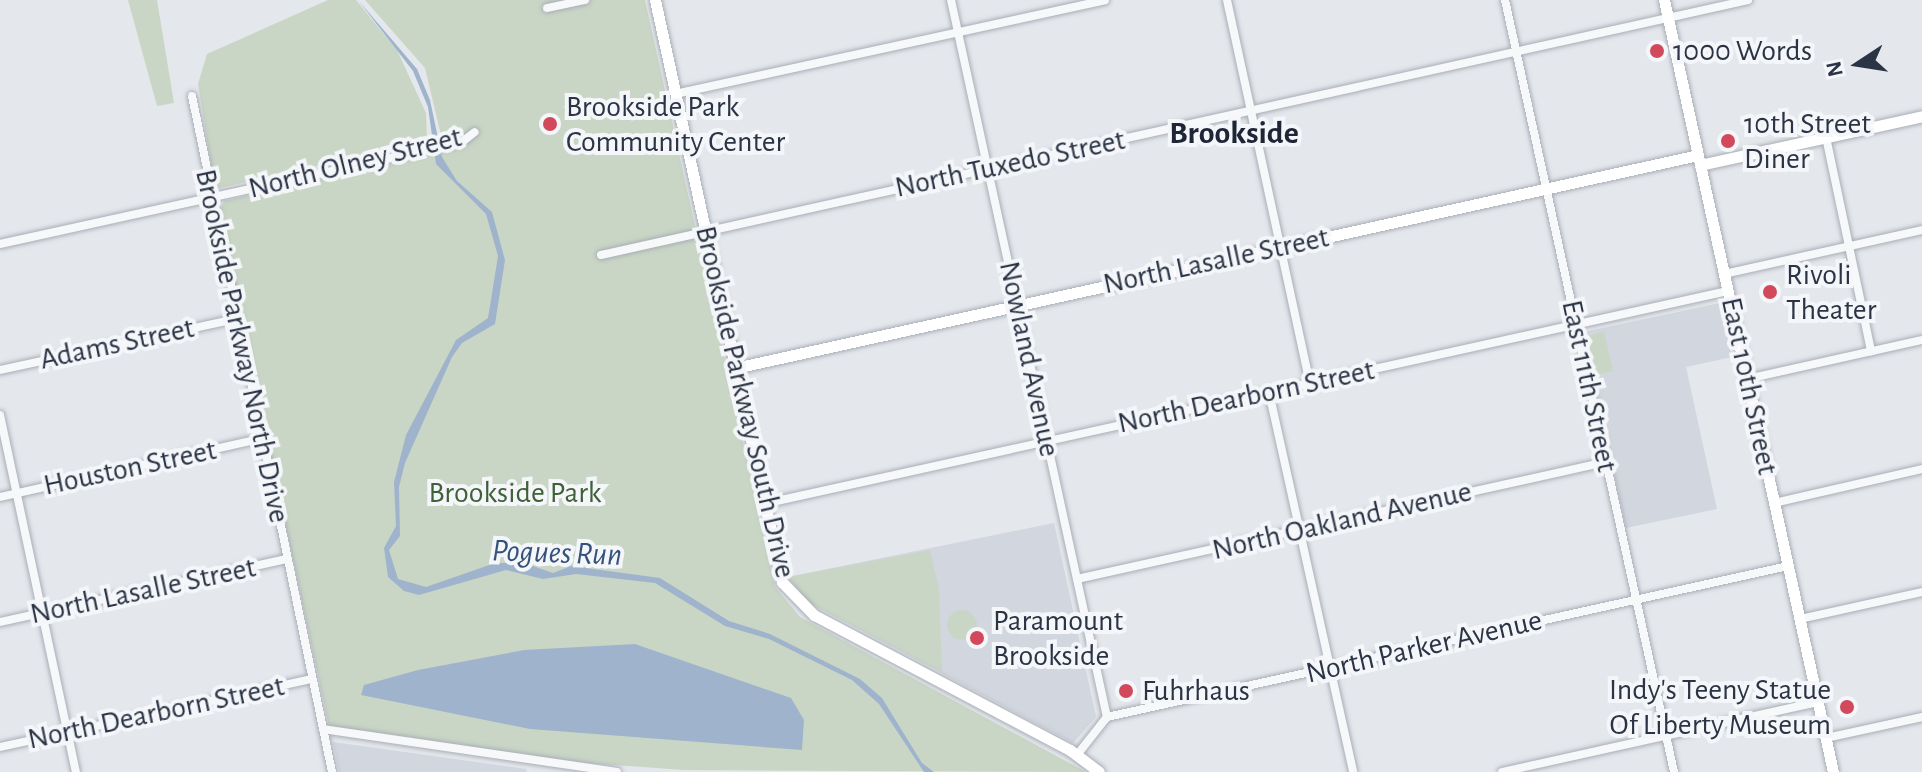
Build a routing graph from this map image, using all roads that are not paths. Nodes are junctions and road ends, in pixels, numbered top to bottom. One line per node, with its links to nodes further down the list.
1 (585, 0): 9 (street)
2 (655, 0): 13 (main road, Brookside Parkway South Drive)
3 (951, 0): 11 (street, Nowland Avenue)
4 (1105, 0): 11 (street)
5 (1227, 0): 15 (street)
6 (1505, 0): 12 (street, East 11th Street)
7 (1664, 0): 10 (main road, East 10th Street)
8 (1748, 0): 10 (street, North Tuxedo Street)
9 (547, 8)
10 (1668, 18): 12 (street, North Tuxedo Street); 19 (main road, East 10th Street)
11 (958, 32): 13 (street); 20 (street, Nowland Avenue)
12 (1516, 53): 15 (street, North Tuxedo Street); 21 (street, East 11th Street)
13 (675, 94): 24 (main road, Brookside Parkway South Drive)
14 (192, 96): 22 (street, Brookside Parkway North Drive)
15 (1251, 111): 20 (street, North Tuxedo Street); 26 (street)
16 (1922, 116): 18 (main road, North Lasalle Street)
17 (475, 132): 22 (street, North Olney Street)
18 (1826, 137): 19 (main road, North Lasalle Street); 27 (street)
19 (1699, 160): 21 (main road, North Lasalle Street); 29 (main road, East 10th Street)
20 (988, 169): 24 (street, North Tuxedo Street); 31 (street, Nowland Avenue)
21 (1545, 189): 26 (main road, North Lasalle Street); 33 (street, East 11th Street)
22 (210, 198): 25 (street, North Olney Street); 32 (street, Brookside Parkway North Drive)
23 (1922, 230): 27 (street)
24 (705, 231): 28 (street, North Tuxedo Street); 36 (main road, Brookside Parkway South Drive)
25 (0, 244)
26 (1281, 247): 31 (main road, North Lasalle Street); 39 (street)
27 (1849, 247): 29 (street); 35 (street)
28 (601, 255)
29 (1724, 274): 30 (main road, East 10th Street)
30 (1728, 291): 33 (street, North Dearborn Street); 38 (main road, East 10th Street)
31 (1017, 306): 36 (main road, North Lasalle Street); 43 (street, Nowland Avenue)
32 (235, 319): 37 (street, Adams Street); 42 (street, Brookside Parkway North Drive)
33 (1576, 324): 39 (street, North Dearborn Street); 44 (street, East 11th Street)
34 (1922, 340): 35 (street)
35 (1871, 351): 38 (street)
36 (735, 368): 49 (main road, Brookside Parkway South Drive)
37 (0, 370)
38 (1747, 379): 48 (main road, East 10th Street)
39 (1310, 383): 40 (street, North Dearborn Street)
40 (1269, 392): 43 (street, North Dearborn Street); 50 (street)
41 (0, 415): 46 (street)
42 (260, 439): 46 (street, Houston Street); 51 (street, Brookside Parkway North Drive)
43 (1047, 441): 49 (street, North Dearborn Street); 53 (street, Nowland Avenue)
44 (1606, 462): 50 (street, North Oakland Avenue); 55 (street, East 11th Street)
45 (1922, 469): 48 (street)
46 (17, 493): 47 (street, Houston Street); 56 (street)
47 (0, 497)
48 (1774, 503): 52 (main road, East 10th Street)
49 (763, 504): 69 (main road, Brookside Parkway South Drive)
50 (1299, 530): 53 (street, North Oakland Avenue); 59 (street)
51 (286, 559): 56 (street, North Lasalle Street); 60 (street, Brookside Parkway North Drive)
52 (1788, 566): 55 (street, North Parker Avenue); 57 (main road, East 10th Street)
53 (1077, 579): 62 (street, Nowland Avenue)
54 (1922, 592): 57 (street)
55 (1636, 599): 59 (street, North Parker Avenue); 66 (street, East 11th Street)
56 (43, 613): 58 (street, North Lasalle Street); 65 (street)
57 (1800, 619): 61 (main road, East 10th Street)
58 (0, 622)
59 (1330, 668): 62 (street, North Parker Avenue); 74 (street)
60 (312, 679): 64 (street, Brookside Parkway North Drive); 65 (street, North Dearborn Street)
61 (1818, 702): 66 (street); 67 (main road, East 10th Street)
62 (1107, 717): 69 (street)
63 (1922, 717): 67 (street)
64 (323, 729): 71 (street, Brookside Parkway North Drive); 72 (street)
65 (68, 732): 68 (street, North Dearborn Street); 70 (street)
66 (1666, 735): 75 (street); 76 (street, East 11th Street)
67 (1826, 738): 77 (main road, East 10th Street)
68 (0, 747)
69 (1077, 755): 73 (main road, Brookside Parkway South Drive)
70 (76, 772)
71 (332, 772)
72 (617, 772)
73 (1099, 772)
74 (1353, 772)
75 (1502, 772)
76 (1674, 772)
77 (1833, 772)

